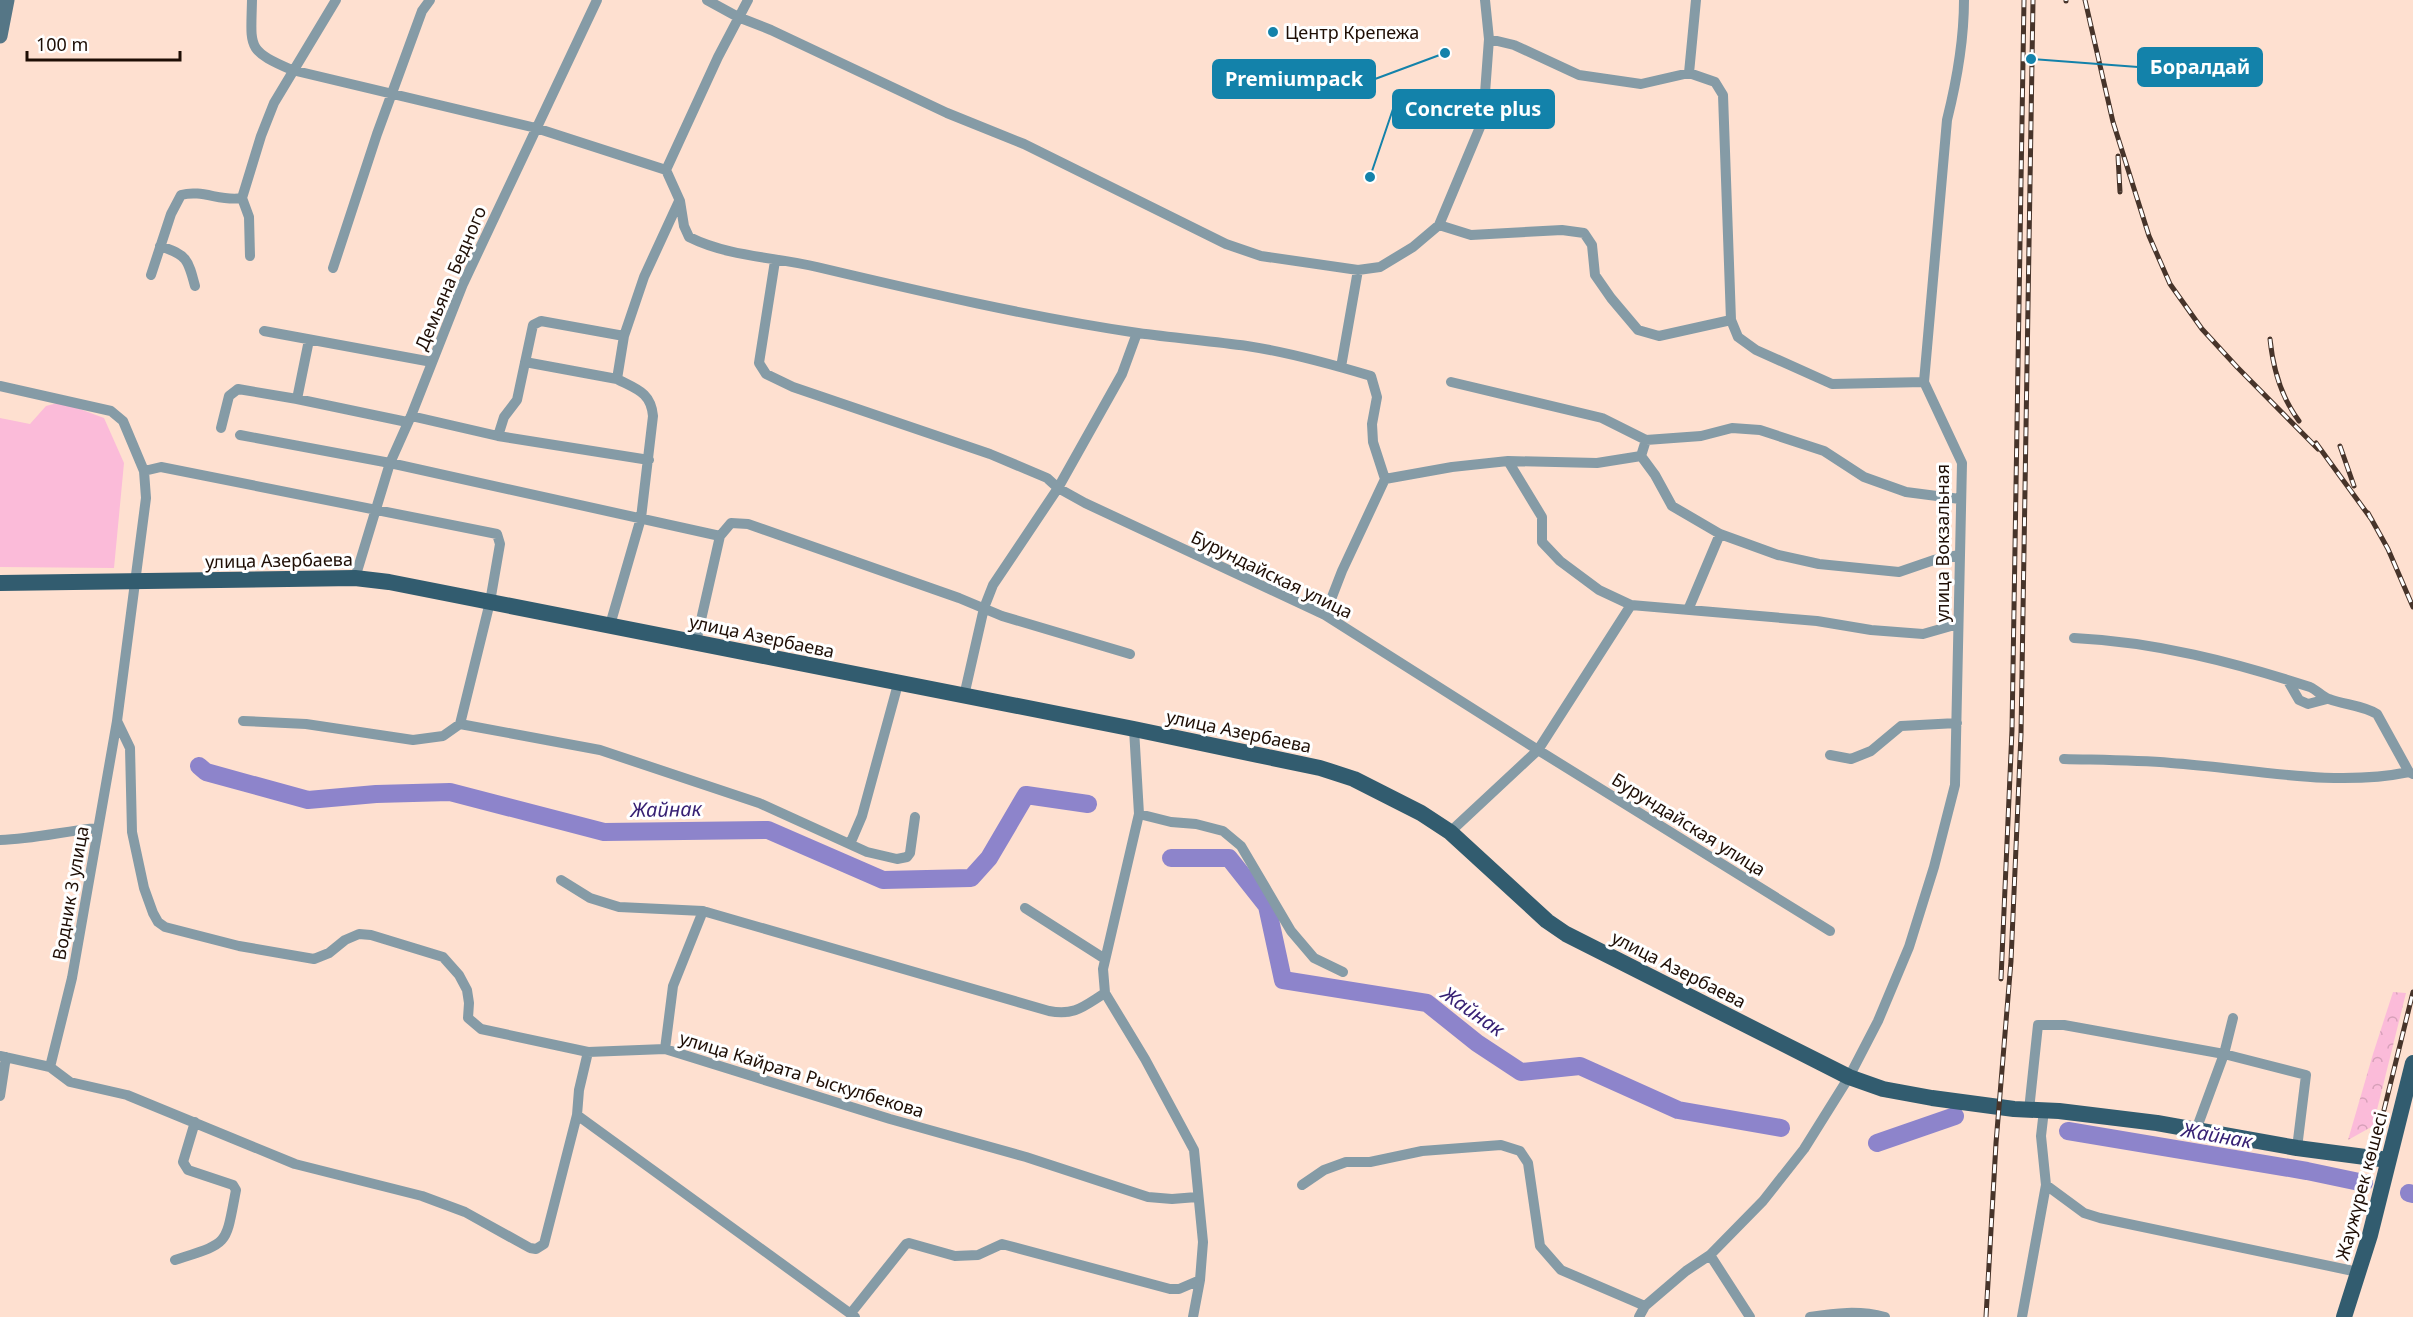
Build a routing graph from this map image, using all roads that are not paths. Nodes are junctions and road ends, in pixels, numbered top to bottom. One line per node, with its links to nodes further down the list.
1 (7, 0): 12 (main road)
2 (252, 0): 14 (street)
3 (336, 0): 14 (street)
4 (430, 0): 16 (street)
5 (597, 0): 17 (street, Демьяна Бедного)
6 (707, 0): 11 (street)
7 (748, 0): 11 (street)
8 (1485, 0): 13 (street)
9 (1696, 0): 15 (street)
10 (1964, 0): 39 (street)
11 (738, 17): 18 (street); 26 (street)
12 (0, 36)
13 (1489, 39): 15 (street); 21 (street)
14 (292, 70): 16 (street); 19 (street)
15 (1689, 73): 29 (street)
16 (393, 94): 17 (street); 25 (street)
17 (536, 128): 18 (street); 34 (street, Демьяна Бедного)
18 (666, 171): 20 (street)
19 (242, 198): 22 (street); 23 (street)
20 (680, 201): 24 (street); 32 (street)
21 (1439, 225): 26 (street); 29 (street)
22 (160, 246): 27 (street); 28 (street)
23 (250, 256)
24 (775, 261): 31 (street); 53 (street, Бурундайская улица)
25 (333, 268)
26 (1358, 270): 36 (street)
27 (151, 275)
28 (195, 286)
29 (1731, 321): 39 (street)
30 (264, 331): 33 (street)
31 (1137, 333): 36 (street); 53 (street)
32 (624, 336): 35 (street); 37 (street)
33 (309, 340): 34 (street); 41 (street)
34 (432, 362): 42 (street, Демьяна Бедного)
35 (525, 362): 37 (street); 45 (street)
36 (1341, 367): 52 (street)
37 (617, 379): 48 (street)
38 (1451, 382): 46 (street)
39 (1924, 382): 54 (street, улица Вокзальная)
40 (0, 386): 51 (street, Водник 3 улица)
41 (297, 399): 42 (street); 43 (street)
42 (409, 419): 45 (street); 50 (street, Демьяна Бедного)
43 (221, 428)
44 (240, 435): 50 (street)
45 (498, 436): 48 (street)
46 (1646, 440): 47 (street); 54 (street)
47 (1641, 456): 49 (street); 57 (street)
48 (649, 460): 56 (street)
49 (1508, 461): 52 (street); 64 (street)
50 (390, 463): 55 (street, Демьяна Бедного); 56 (street)
51 (144, 471): 55 (street); 61 (street, Водник 3 улица)
52 (1385, 478): 67 (street)
53 (1058, 488): 65 (street); 67 (street, Бурундайская улица)
54 (1960, 499): 59 (street, улица Вокзальная)
55 (375, 510): 60 (street, Демьяна Бедного); 63 (street)
56 (640, 518): 58 (street); 69 (street)
57 (1720, 534): 59 (street); 66 (street)
58 (720, 537): 65 (street); 71 (street)
59 (1959, 555): 68 (street, улица Вокзальная)
60 (355, 578): 61 (main road, улица Азербаева); 63 (main road, улица Азербаева)
61 (136, 582): 62 (main road, улица Азербаева); 77 (street, Водник 3 улица)
62 (0, 583)
63 (490, 602): 69 (main road, улица Азербаева); 80 (street)
64 (1630, 605): 66 (street); 82 (street)
65 (984, 608): 72 (street); 75 (street)
66 (1688, 610): 68 (street)
67 (1325, 615): 82 (street, Бурундайская улица)
68 (1958, 624): 79 (street, улица Вокзальная)
69 (610, 626): 71 (main road, улица Азербаева)
70 (2074, 638): 73 (street)
71 (696, 642): 74 (main road, улица Азербаева)
72 (1130, 654)
73 (2288, 681): 76 (street); 76 (street)
74 (898, 684): 75 (main road, улица Азербаева); 91 (street)
75 (964, 696): 81 (main road, улица Азербаева)
76 (2327, 699): 85 (street)
77 (117, 721): 88 (street, Водник 3 улица); 101 (street)
78 (243, 721): 80 (street)
79 (1957, 723): 83 (street); 106 (street, улица Вокзальная)
80 (460, 724): 91 (street)
81 (1134, 729): 86 (street); 89 (main road, улица Азербаева)
82 (1538, 750): 89 (street); 95 (street, Бурундайская улица)
83 (1830, 755)
84 (2064, 759): 85 (street)
85 (2411, 773)
86 (1139, 814): 96 (street); 97 (street)
87 (915, 817): 91 (street)
88 (98, 828): 90 (street); 105 (street, Водник 3 улица)
89 (1450, 832): 106 (main road, улица Азербаева)
90 (0, 840)
91 (850, 844)
92 (561, 880): 94 (street)
93 (1025, 908): 96 (street)
94 (703, 911): 98 (street); 100 (street, улица Кайрата Рыскулбекова)
95 (1830, 931)
96 (1105, 959): 98 (street)
97 (1343, 972)
98 (1105, 993): 116 (street)
99 (2233, 1018): 102 (street)
100 (665, 1048): 101 (street); 116 (street, улица Кайрата Рыскулбекова)
101 (588, 1052): 109 (street)
102 (2224, 1054): 108 (street); 111 (street); 112 (street)
103 (3, 1056): 105 (street); 107 (street)
104 (2413, 1063): 113 (main road, Жаужүрек көшесі)
105 (50, 1067): 110 (street)
106 (1849, 1077): 108 (main road, улица Азербаева); 117 (street, улица Вокзальная)
107 (0, 1096)
108 (2037, 1110): 111 (main road, улица Азербаева); 115 (street)
109 (577, 1115): 110 (street); 122 (street)
110 (195, 1122): 118 (street)
111 (2196, 1130): 112 (main road, улица Азербаева)
112 (2297, 1148): 113 (main road, улица Азербаева)
113 (2388, 1160): 119 (main road, Жаужүрек көшесі)
114 (1302, 1185): 121 (street)
115 (2046, 1185): 119 (street); 128 (street)
116 (1197, 1197): 120 (street)
117 (1710, 1255): 121 (street, улица Вокзальная); 125 (street)
118 (175, 1260)
119 (2358, 1272): 129 (main road, Жаужүрек көшесі)
120 (1200, 1280): 122 (street); 123 (street)
121 (1645, 1306): 124 (street)
122 (853, 1315)
123 (1193, 1317)
124 (1639, 1317)
125 (1750, 1317)
126 (1810, 1317): 127 (street)
127 (1885, 1317)
128 (2022, 1317)
129 (2344, 1317)

